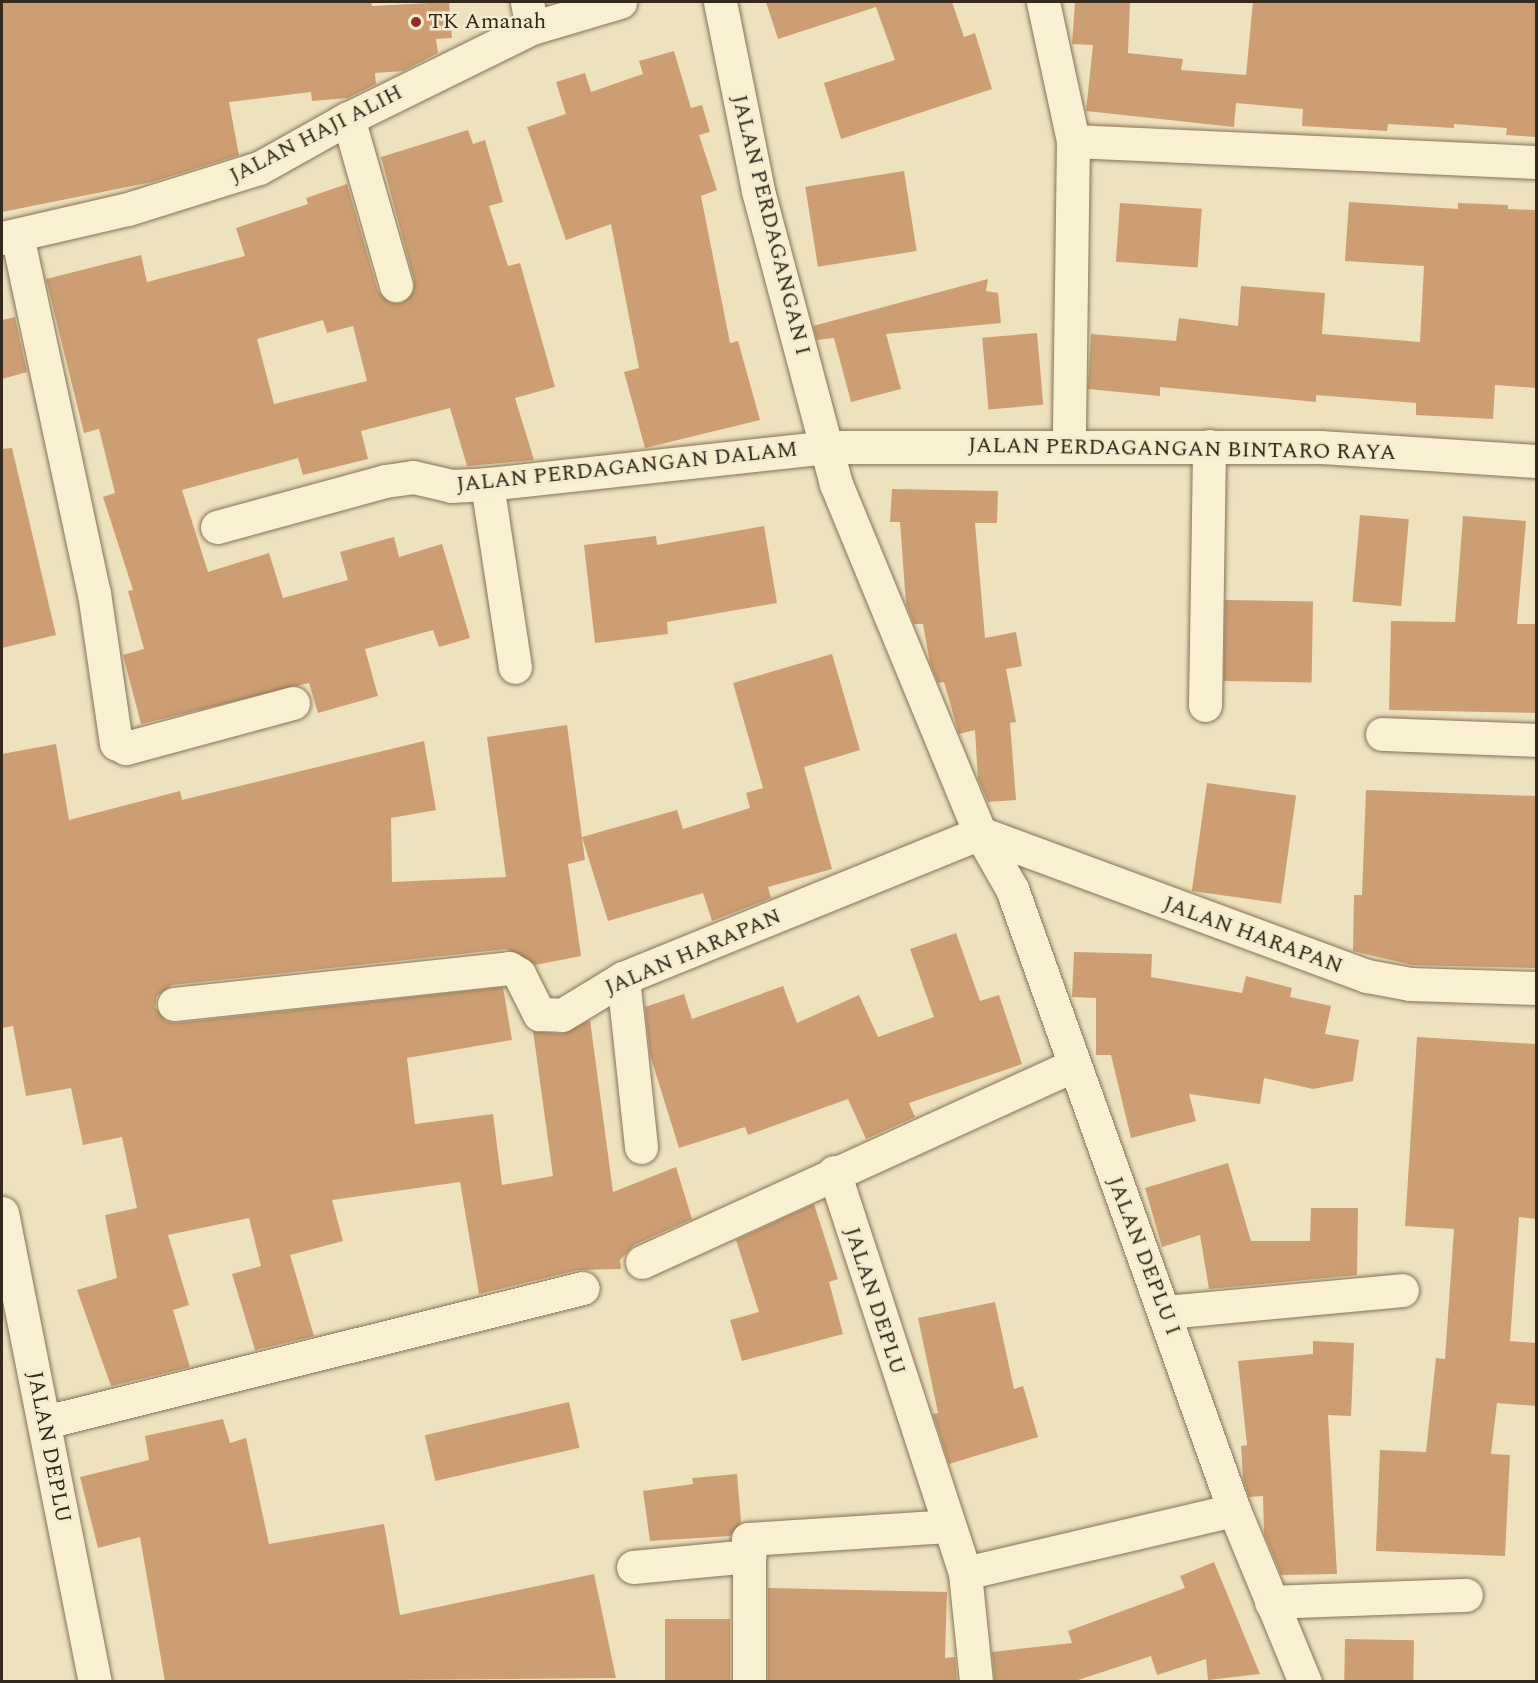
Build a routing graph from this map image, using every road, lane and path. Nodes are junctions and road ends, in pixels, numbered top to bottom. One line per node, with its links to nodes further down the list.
1 (620, 2): 4 (street, JALAN HAJI ALIH)
2 (720, 2): 12 (street, JALAN PERDAGANGAN I)
3 (1043, 2): 6 (street)
4 (530, 15): 5 (street, JALAN HAJI ALIH)
5 (348, 118): 8 (street, JALAN HAJI ALIH); 9 (street)
6 (1073, 141): 7 (street); 10 (street)
7 (1536, 162)
8 (9, 236): 17 (street)
9 (396, 285)
10 (1069, 445): 11 (street, JALAN PERDAGANGAN BINTARO RAYA); 12 (street, JALAN PERDAGANGAN BINTARO RAYA)
11 (1209, 446): 13 (street, JALAN PERDAGANGAN BINTARO RAYA); 18 (street)
12 (827, 447): 14 (street, JALAN PERDAGANGAN DALAM); 21 (street)
13 (1536, 461)
14 (487, 484): 15 (street, JALAN PERDAGANGAN DALAM); 16 (street)
15 (217, 527)
16 (515, 667)
17 (293, 703)
18 (1205, 705)
19 (1382, 734): 20 (street)
20 (1536, 740)
21 (980, 833): 22 (street, JALAN HARAPAN); 23 (street, JALAN HARAPAN); 25 (street, JALAN DEPLU I)
22 (623, 978): 24 (street, JALAN HARAPAN); 26 (street)
23 (1536, 988)
24 (174, 1004)
25 (1072, 1066): 27 (street); 32 (street, JALAN DEPLU I)
26 (641, 1147)
27 (834, 1172): 29 (street); 35 (street, JALAN DEPLU)
28 (2, 1213): 33 (street, JALAN DEPLU)
29 (642, 1263)
30 (583, 1288): 33 (street)
31 (1402, 1290): 32 (street)
32 (1166, 1312): 34 (street, JALAN DEPLU I)
33 (45, 1422): 41 (street, JALAN DEPLU)
34 (1234, 1510): 38 (street); 40 (street, JALAN DEPLU I)
35 (948, 1526): 36 (street); 38 (street, JALAN DEPLU)
36 (749, 1556): 37 (street); 42 (street)
37 (633, 1567)
38 (964, 1573): 43 (street, JALAN DEPLU)
39 (1466, 1595): 40 (street)
40 (1271, 1602): 44 (street, JALAN DEPLU I)
41 (95, 1682)
42 (749, 1682)
43 (976, 1682)
44 (1305, 1682)

